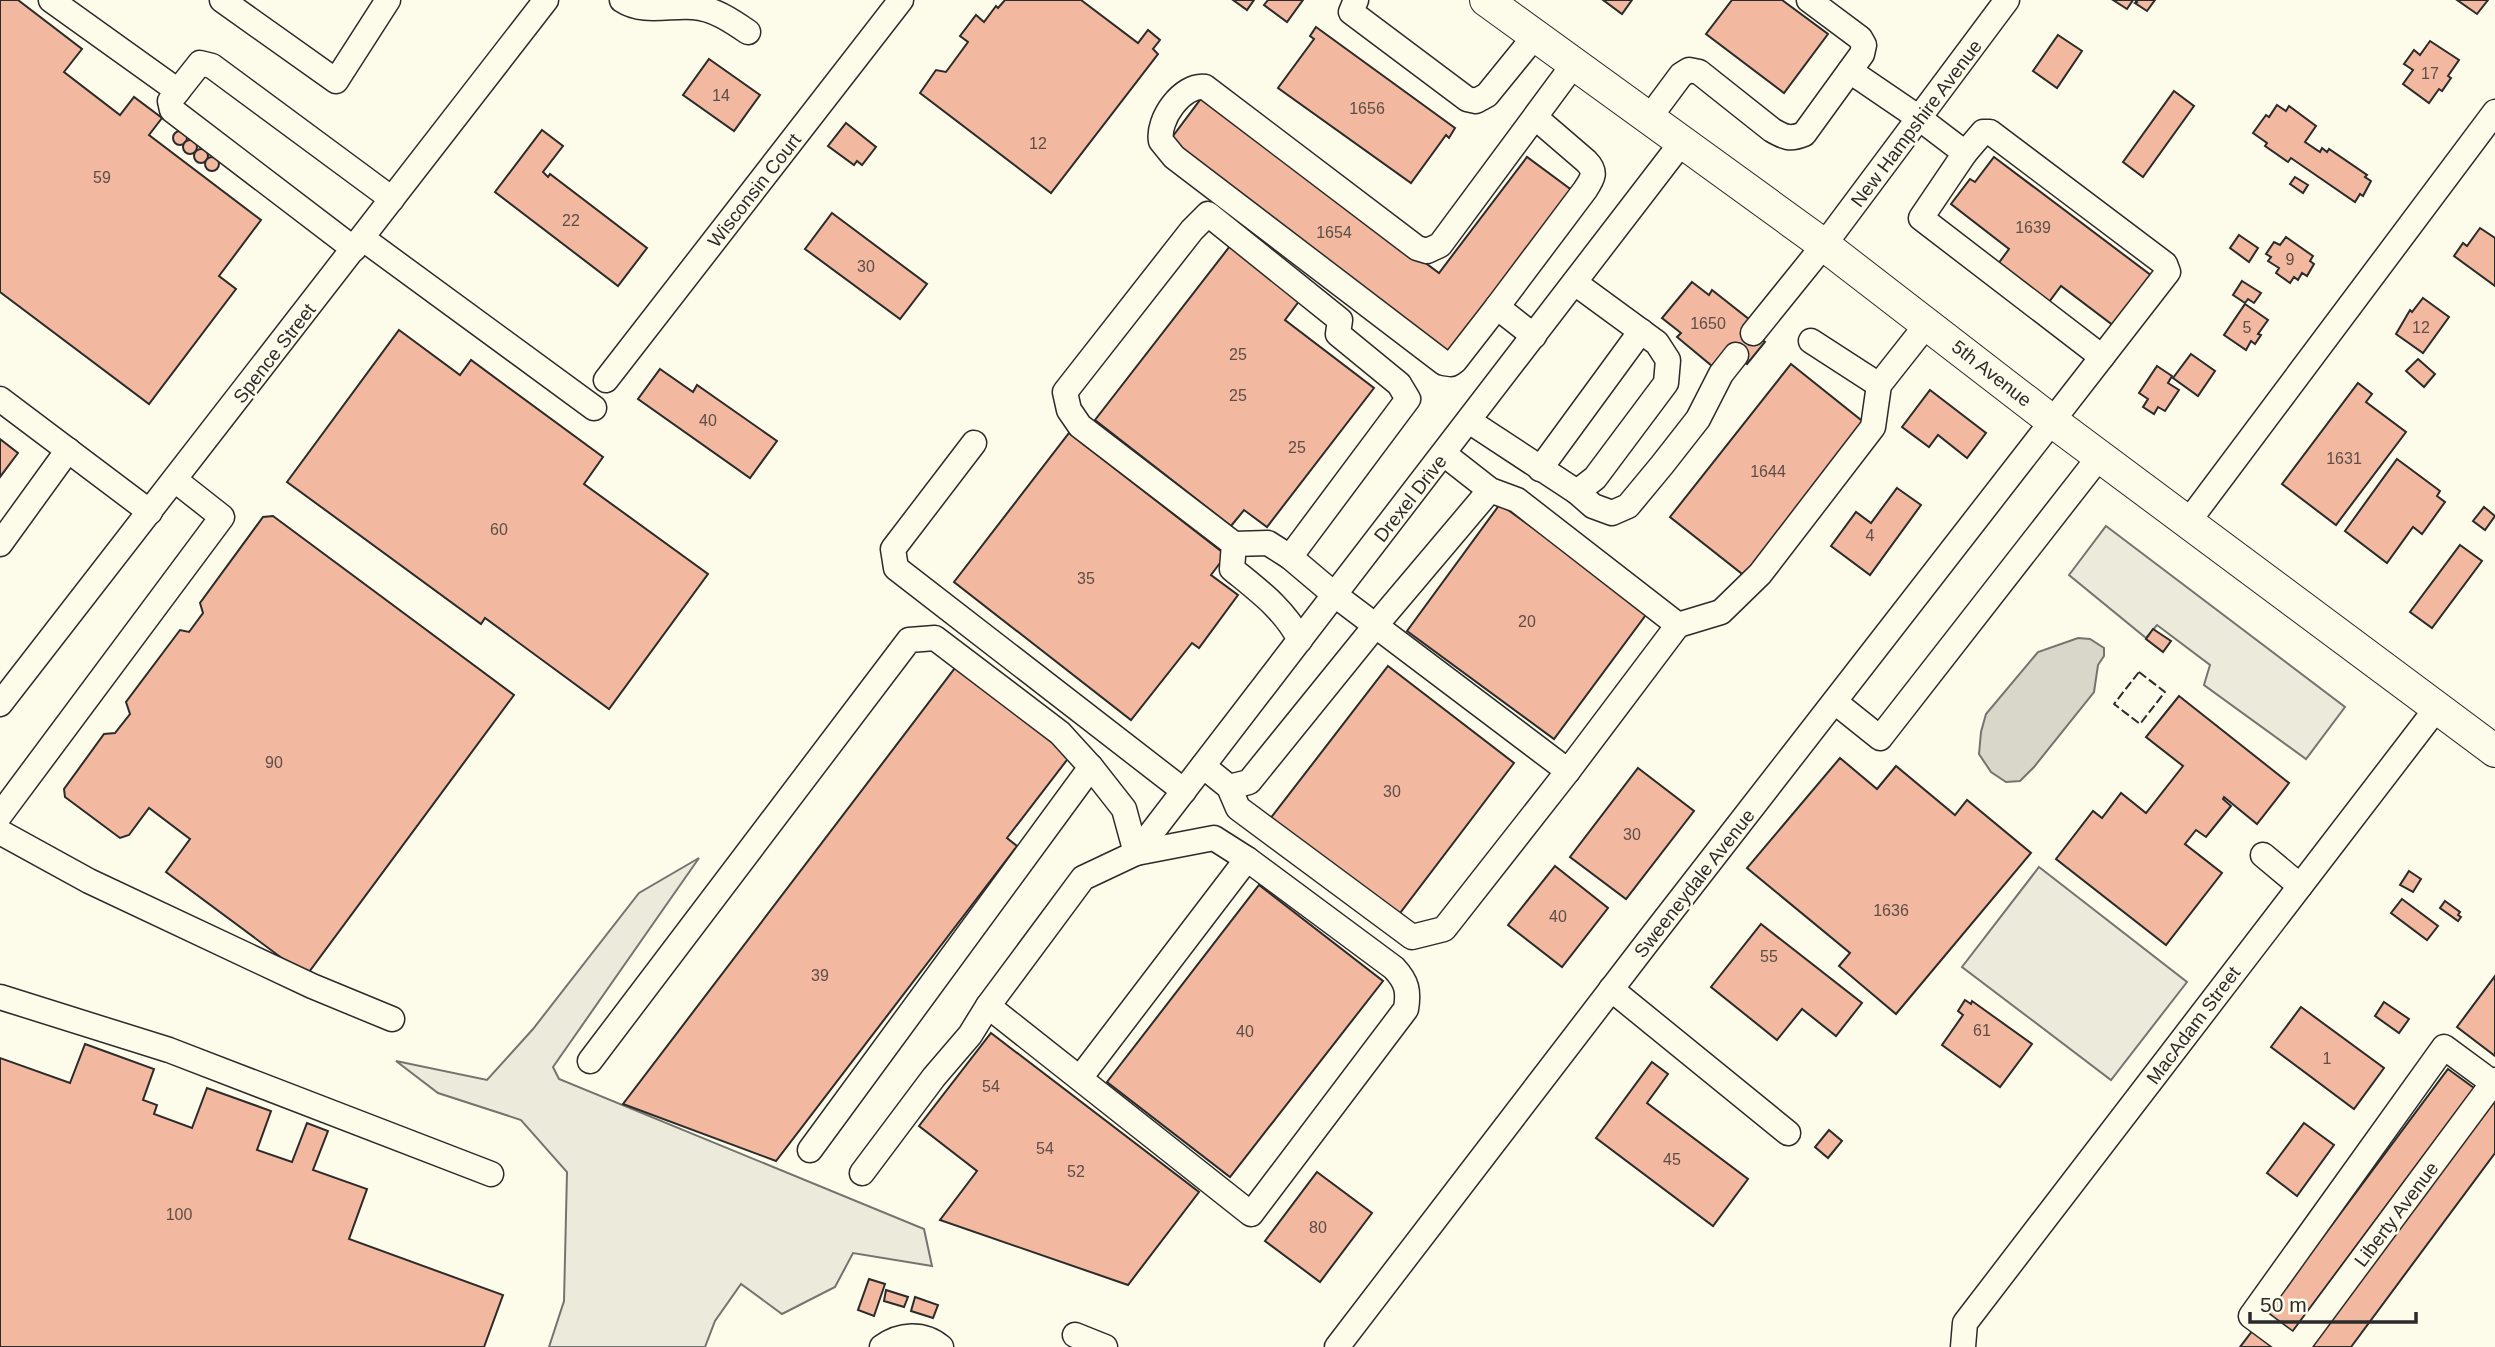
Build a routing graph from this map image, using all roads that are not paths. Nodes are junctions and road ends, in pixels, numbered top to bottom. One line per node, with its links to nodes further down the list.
1 (51, 0): 15 (street)
2 (222, 0): 3 (street)
3 (387, 0)
4 (546, 0): 22 (street, Spence Street)
5 (622, 0): 11 (street)
6 (901, 0): 34 (street, Wisconsin Court)
7 (1356, 0): 12 (street)
8 (1486, 0): 12 (main road, 5th Avenue)
9 (1809, 0): 14 (street)
10 (2007, 0): 19 (street, New Hampshire Avenue)
11 (748, 32)
12 (1535, 36): 13 (main road, 5th Avenue)
13 (1574, 64): 17 (street); 18 (main road, 5th Avenue)
14 (1850, 71): 18 (street); 19 (street)
15 (178, 91): 22 (street); 23 (street)
16 (2495, 112): 49 (street)
17 (1536, 118): 26 (street); 26 (street)
18 (1649, 118): 20 (main road, 5th Avenue)
19 (1919, 118): 21 (street); 24 (street, New Hampshire Avenue)
20 (1682, 142): 24 (main road, 5th Avenue); 25 (street, Drexel Drive)
21 (1965, 153): 33 (street); 33 (street, Sweeneydale Avenue)
22 (392, 199): 23 (street, Spence Street)
23 (358, 244): 37 (street); 45 (street, Spence Street)
24 (1824, 245): 27 (main road, 5th Avenue); 29 (street, New Hampshire Avenue)
25 (1575, 283): 28 (street); 30 (street, Drexel Drive)
26 (1497, 307): 30 (street)
27 (1928, 323): 35 (street); 39 (main road, 5th Avenue)
28 (1641, 331): 44 (street); 47 (street)
29 (1753, 333)
30 (1534, 336): 38 (street, Drexel Drive)
31 (1811, 341): 35 (street)
32 (1735, 355): 47 (street)
33 (2102, 357): 39 (street, Sweeneydale Avenue)
34 (606, 380)
35 (1879, 385): 55 (street)
36 (0, 399): 41 (street)
37 (594, 408)
38 (1469, 421): 42 (street, Drexel Drive); 44 (street)
39 (2052, 421): 43 (main road, 5th Avenue); 57 (street, Sweeneydale Avenue)
40 (974, 443): 64 (street)
41 (68, 450): 48 (street); 50 (street)
42 (1444, 454): 46 (street); 53 (street, Drexel Drive)
43 (2100, 456): 49 (main road, 5th Avenue); 57 (street)
44 (1540, 469): 47 (street)
45 (175, 480): 48 (street, Spence Street); 66 (street)
46 (1490, 490): 54 (street); 55 (street)
47 (1577, 492)
48 (150, 512): 58 (street, Spence Street)
49 (2188, 522): 59 (main road, 5th Avenue)
50 (0, 544)
51 (1234, 544): 52 (street); 52 (street); 56 (street)
52 (1290, 557): 53 (street)
53 (1335, 595): 54 (street); 56 (street, Drexel Drive)
54 (1376, 625): 63 (street); 65 (street)
55 (1678, 625): 63 (street)
56 (1300, 640): 61 (street, Drexel Drive)
57 (1835, 702): 72 (street, Sweeneydale Avenue)
58 (0, 704)
59 (2436, 709): 60 (main road, 5th Avenue); 71 (street, MacAdam Street)
60 (2495, 751)
61 (1203, 766): 64 (street, Drexel Drive); 65 (street)
62 (1091, 767): 68 (street); 76 (street); 80 (street)
63 (1569, 771): 65 (street)
64 (1184, 791): 68 (street, Drexel Drive)
65 (1234, 797)
66 (0, 816)
67 (0, 832): 75 (street)
68 (1136, 853): 70 (street); 74 (street)
69 (2263, 855): 71 (street)
70 (1247, 859): 77 (street); 77 (street)
71 (2300, 886): 88 (street, MacAdam Street)
72 (1611, 989): 79 (street); 87 (street, Sweeneydale Avenue)
73 (0, 997): 82 (street)
74 (988, 1006): 77 (street); 81 (street)
75 (392, 1018)
76 (590, 1061)
77 (1080, 1078)
78 (2494, 1082): 89 (street, Liberty Avenue); 89 (street)
79 (1788, 1133)
80 (810, 1150)
81 (862, 1173)
82 (491, 1174)
83 (1075, 1335): 86 (street)
84 (882, 1347): 85 (street)
85 (941, 1347)
86 (1105, 1347)
87 (1337, 1347)
88 (1963, 1347)
89 (2295, 1347)

